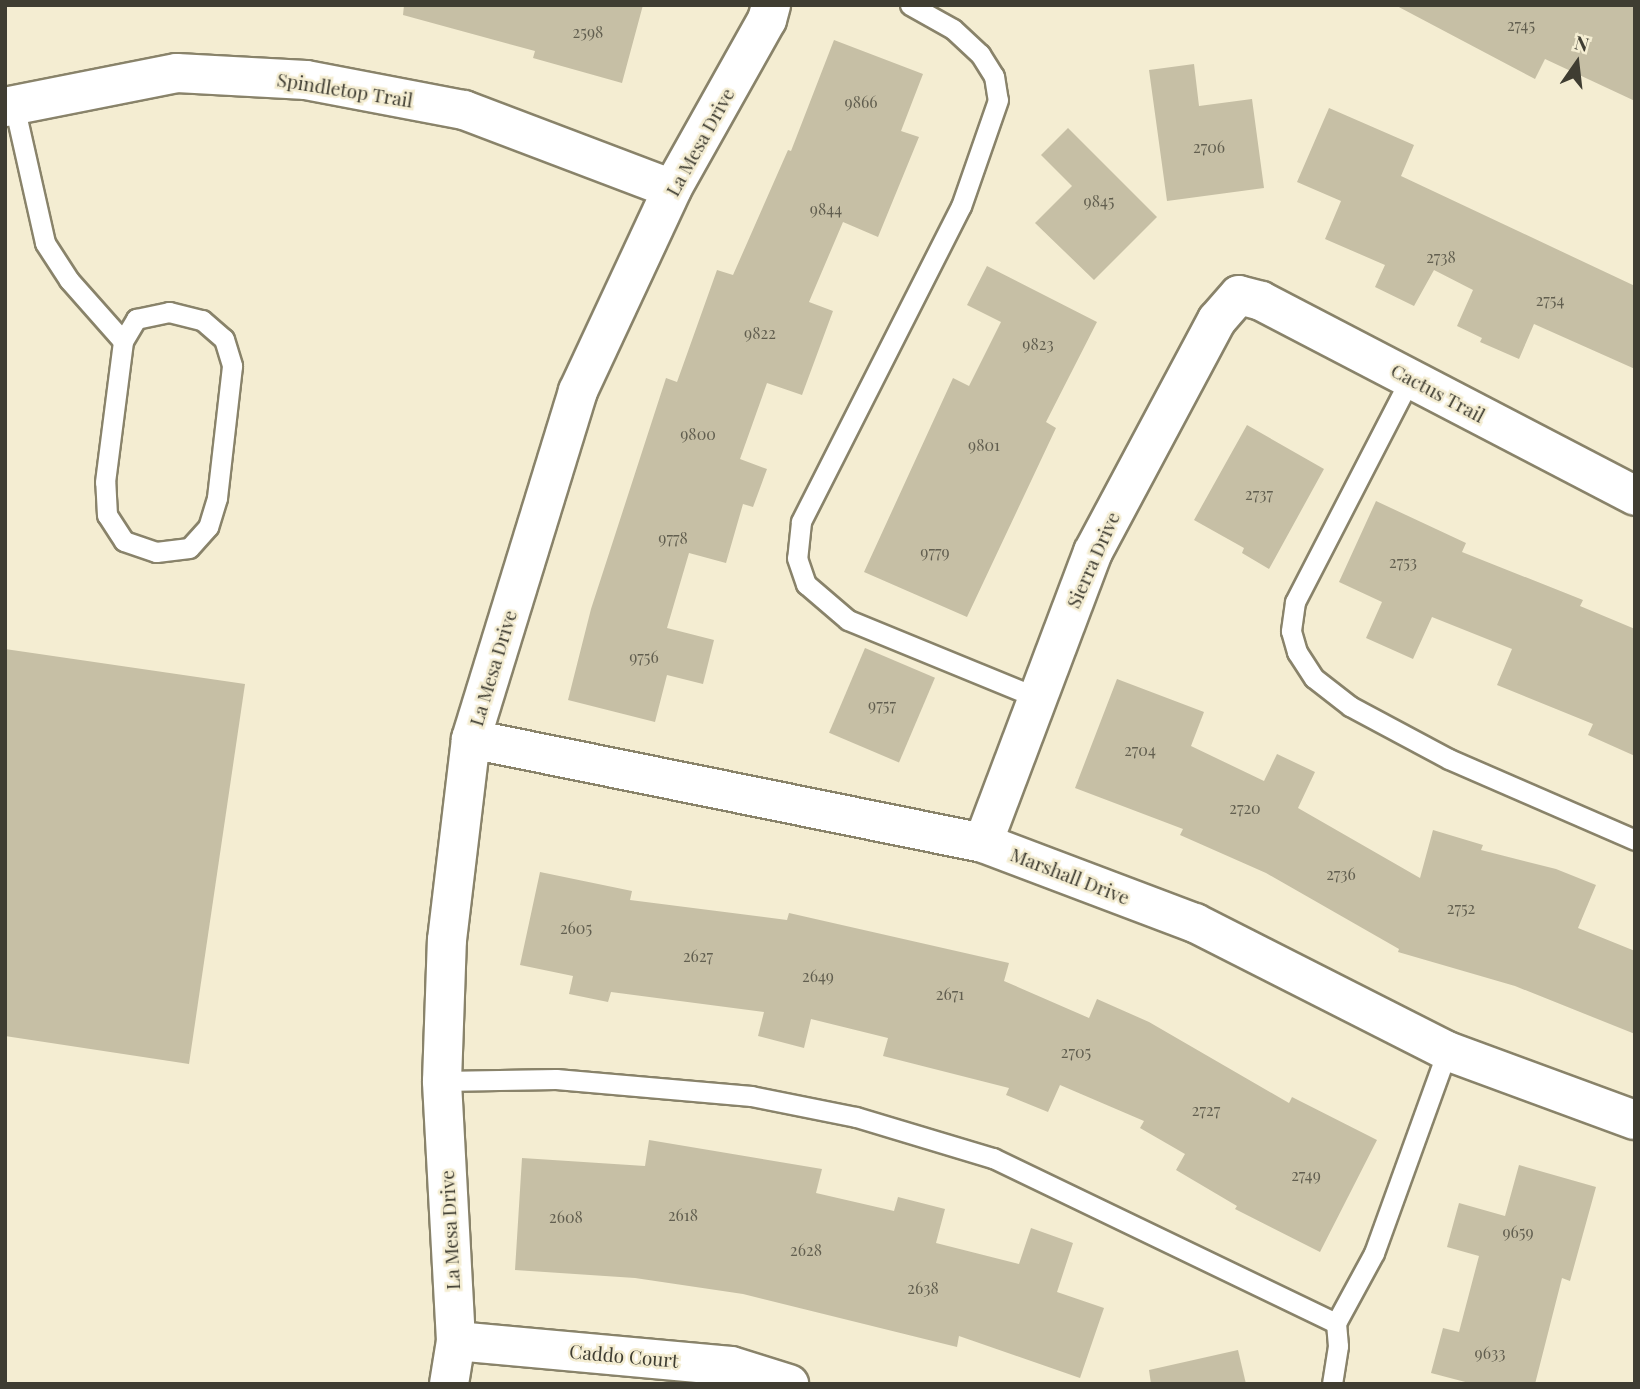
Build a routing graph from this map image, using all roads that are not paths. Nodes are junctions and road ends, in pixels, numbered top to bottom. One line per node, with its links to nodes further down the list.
1 (771, 5): 4 (street, La Mesa Drive)
2 (910, 5): 9 (lane)
3 (10, 106): 4 (street, Spindletop Trail); 6 (lane)
4 (672, 189): 10 (street, La Mesa Drive)
5 (1239, 295): 7 (street, Cactus Trail); 9 (street, Sierra Drive)
6 (123, 341): 6 (lane)
7 (1410, 379): 8 (street, Cactus Trail); 11 (lane)
8 (1635, 496)
9 (1038, 698): 12 (street, Sierra Drive)
10 (471, 739): 12 (street, Marshall Drive); 14 (street, La Mesa Drive)
11 (1635, 840)
12 (984, 844): 13 (street, Marshall Drive)
13 (1447, 1051): 15 (street, Marshall Drive); 16 (lane)
14 (442, 1081): 16 (lane); 17 (street, La Mesa Drive)
15 (1635, 1120)
16 (1336, 1323): 20 (lane)
17 (456, 1341): 18 (street, La Mesa Drive); 19 (street, Caddo Court)
18 (449, 1384)
19 (789, 1384)
20 (1332, 1384)

